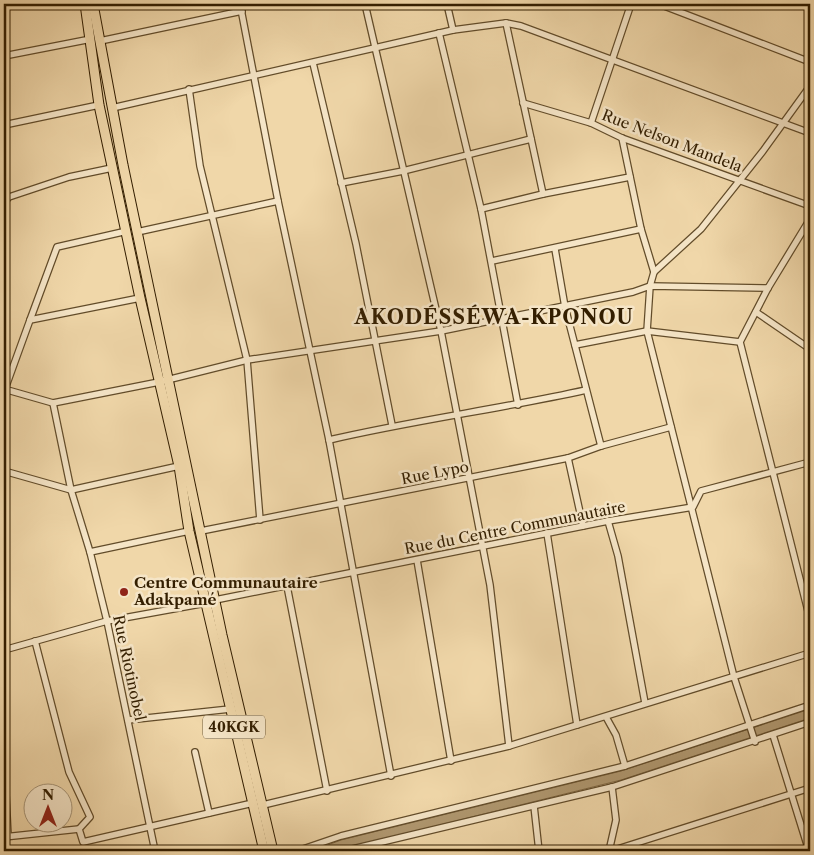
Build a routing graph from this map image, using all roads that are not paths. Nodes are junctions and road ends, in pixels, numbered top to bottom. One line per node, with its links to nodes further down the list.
1 (85, 4): 12 (main road)
2 (93, 4): 12 (main road)
3 (240, 4): 8 (street)
4 (365, 4): 13 (street)
5 (447, 4): 10 (street)
6 (631, 4): 15 (street)
7 (659, 4): 16 (street)
8 (242, 11): 12 (street); 18 (street)
9 (506, 23): 10 (street); 15 (street); 21 (street)
10 (453, 30): 11 (street)
11 (439, 34): 13 (street); 30 (street)
12 (95, 40): 14 (street); 22 (main road); 23 (main road)
13 (375, 49): 17 (street); 32 (street)
14 (4, 56)
15 (613, 58): 24 (street); 25 (street)
16 (810, 62)
17 (314, 63): 18 (street); 35 (street)
18 (254, 75): 20 (street); 37 (street)
19 (810, 86): 25 (street)
20 (189, 89): 23 (street); 41 (street)
21 (523, 102): 24 (street, Rue Nelson Mandela); 29 (street)
22 (99, 106): 26 (street); 31 (main road)
23 (112, 108): 44 (main road)
24 (591, 123): 28 (street, Rue Nelson Mandela)
25 (784, 123): 27 (street); 34 (street)
26 (4, 125)
27 (810, 133)
28 (622, 138): 33 (street); 34 (street, Rue Nelson Mandela)
29 (531, 139): 30 (street); 36 (street)
30 (467, 155): 32 (street); 40 (street)
31 (112, 168): 38 (street); 44 (main road)
32 (403, 170): 35 (street); 55 (street)
33 (630, 177): 36 (street); 43 (street)
34 (741, 180): 39 (street, Rue Nelson Mandela); 47 (street)
35 (341, 183): 57 (street)
36 (542, 194): 40 (street)
37 (278, 201): 41 (street); 61 (street)
38 (4, 203)
39 (810, 206)
40 (481, 209): 46 (street)
41 (212, 215): 44 (street); 62 (street)
42 (810, 219): 49 (street)
43 (641, 229): 45 (street); 47 (street)
44 (132, 231): 50 (main road); 54 (street); 63 (main road)
45 (555, 249): 46 (street); 51 (street)
46 (492, 261): 53 (street)
47 (654, 272): 48 (street)
48 (650, 286): 49 (street); 51 (street); 56 (street)
49 (768, 288): 52 (street)
50 (140, 298): 54 (street); 64 (main road)
51 (565, 306): 53 (street); 59 (street)
52 (756, 312): 58 (street); 60 (street)
53 (503, 318): 55 (street); 68 (street)
54 (30, 320): 65 (street)
55 (441, 331): 57 (street); 69 (street)
56 (647, 331): 58 (street); 59 (street); 71 (street)
57 (376, 340): 61 (street); 70 (street)
58 (740, 342): 78 (street)
59 (575, 345): 66 (street)
60 (810, 349)
61 (311, 350): 62 (street); 72 (street)
62 (247, 360): 63 (street); 83 (street)
63 (169, 378): 64 (street); 87 (main road)
64 (159, 382): 67 (street); 76 (main road)
65 (4, 389): 67 (street)
66 (586, 390): 68 (street); 73 (street)
67 (53, 403): 80 (street, Rue Riotinobel)
68 (518, 406): 69 (street)
69 (457, 415): 70 (street); 79 (street)
70 (392, 425): 72 (street)
71 (671, 428): 73 (street, Rue Lypo); 82 (street)
72 (329, 440): 81 (street)
73 (600, 446): 74 (street, Rue Lypo)
74 (568, 458): 79 (street, Rue Lypo); 85 (street)
75 (810, 462): 78 (street)
76 (179, 466): 80 (street); 86 (main road)
77 (4, 472): 80 (street)
78 (773, 472): 82 (street); 95 (street)
79 (469, 479): 81 (street, Rue Lypo); 89 (street)
80 (71, 490): 90 (street, Rue Riotinobel)
81 (341, 503): 83 (street, Rue Lypo); 92 (street)
82 (692, 506): 84 (street, Rue du Centre Communautaire); 101 (street)
83 (260, 520): 87 (street, Rue Lypo)
84 (608, 521): 85 (street, Rue du Centre Communautaire); 102 (street)
85 (583, 526): 88 (street, Rue du Centre Communautaire)
86 (189, 531): 90 (street); 94 (main road)
87 (201, 531): 94 (main road)
88 (547, 534): 89 (street, Rue du Centre Communautaire); 108 (street)
89 (482, 547): 91 (street, Rue du Centre Communautaire); 112 (street)
90 (90, 552): 96 (street, Rue Riotinobel)
91 (417, 560): 92 (street, Rue du Centre Communautaire); 115 (street)
92 (354, 572): 93 (street, Rue du Centre Communautaire); 117 (street)
93 (287, 586): 94 (street, Rue du Centre Communautaire); 120 (street)
94 (210, 602): 96 (street, Rue du Centre Communautaire); 97 (main road, 40KGK)
95 (810, 619)
96 (106, 621): 98 (street, Rue du Centre Communautaire); 106 (street, Rue Riotinobel)
97 (218, 636): 104 (main road, 40KGK); 123 (main road, 40KGK)
98 (35, 641): 99 (street, Rue du Centre Communautaire); 127 (street)
99 (4, 650)
100 (810, 653): 101 (street)
101 (734, 677): 102 (street); 109 (street)
102 (645, 703): 105 (street)
103 (810, 706): 109 (street)
104 (230, 709): 106 (street); 122 (main road, 40KGK)
105 (606, 717): 108 (street); 116 (street)
106 (128, 720): 126 (street, Rue Riotinobel)
107 (810, 722): 110 (street)
108 (577, 725): 112 (street)
109 (751, 726): 111 (street); 116 (street)
110 (772, 735): 111 (street); 121 (street)
111 (755, 742): 118 (street)
112 (509, 746): 115 (street)
113 (195, 752): 125 (street)
114 (4, 755): 128 (street)
115 (451, 761): 117 (street)
116 (625, 766): 132 (street)
117 (391, 776): 120 (street)
118 (612, 787): 124 (street); 135 (street)
119 (810, 788): 121 (street)
120 (327, 791): 123 (street)
121 (791, 794): 135 (street); 136 (street)
122 (253, 803): 125 (street); 130 (main road, 40KGK)
123 (263, 805): 131 (main road, 40KGK)
124 (534, 806): 133 (street); 134 (street)
125 (209, 813): 126 (street)
126 (150, 827): 127 (street); 129 (street, Rue Riotinobel)
127 (79, 829): 128 (street)
128 (6, 836)
129 (156, 851)
130 (264, 851)
131 (273, 851)
132 (297, 851)
133 (344, 851)
134 (540, 851)
135 (610, 851)
136 (809, 851)

